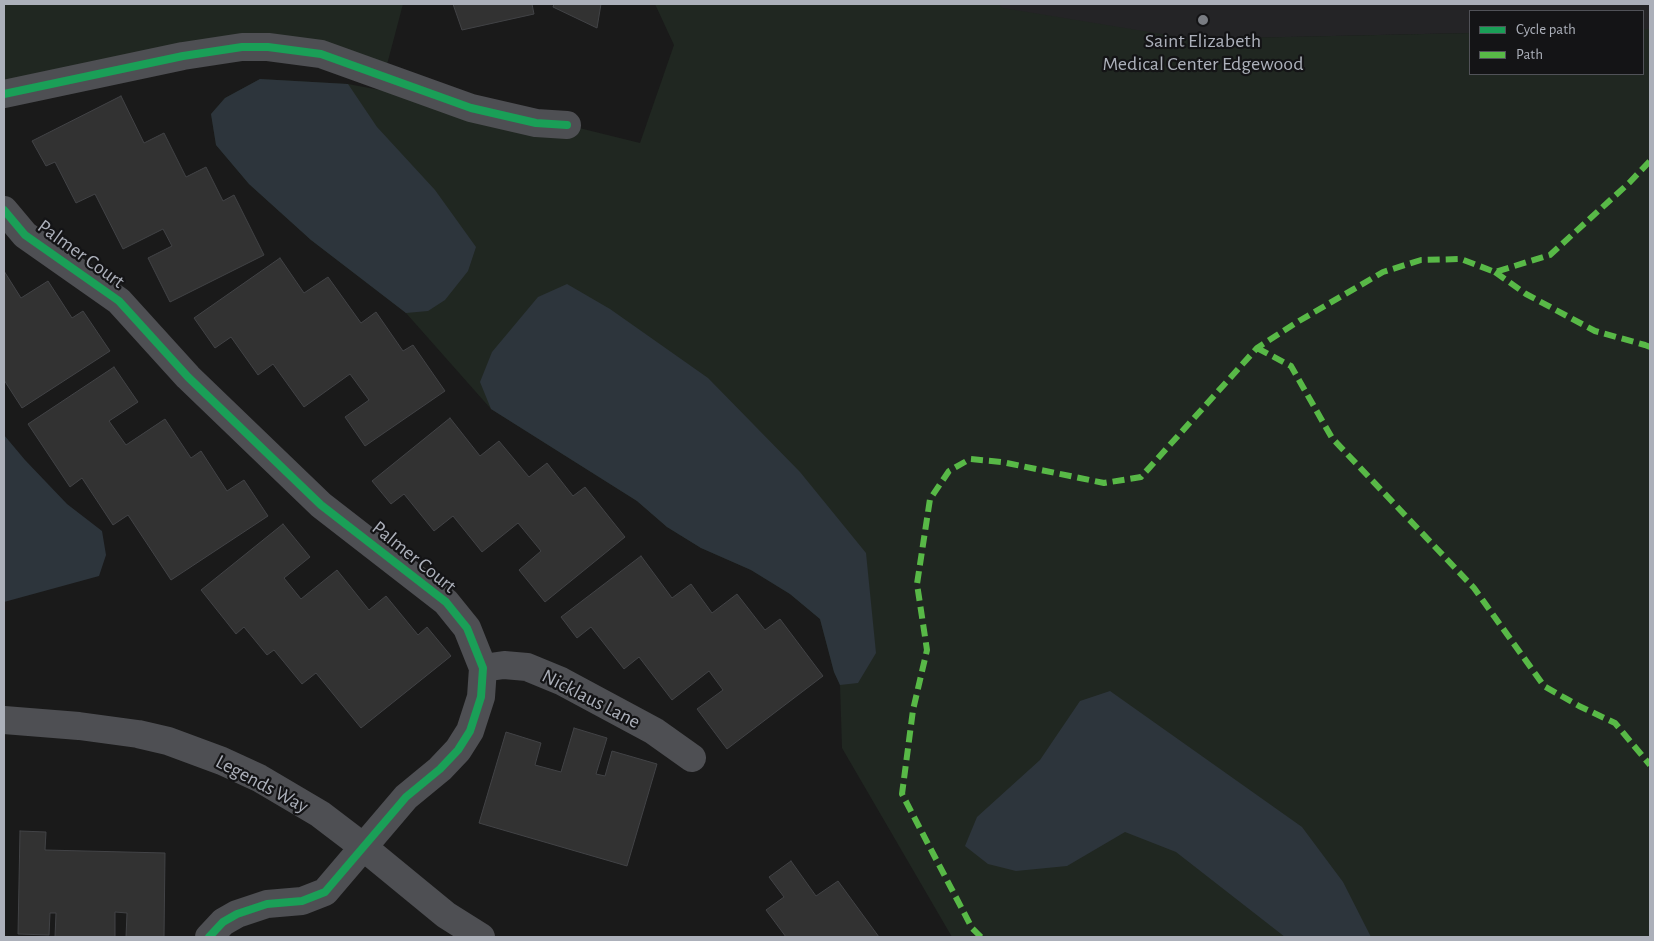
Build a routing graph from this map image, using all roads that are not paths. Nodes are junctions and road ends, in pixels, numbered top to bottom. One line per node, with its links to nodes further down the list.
1 (4, 94): 2 (street)
2 (567, 125)
3 (4, 210): 4 (street, Palmer Court)
4 (483, 668): 6 (street, Nicklaus Lane); 7 (street, Palmer Court)
5 (4, 720): 7 (street, Legends Way)
6 (692, 758)
7 (362, 846): 8 (street, Palmer Court); 9 (street, Legends Way)
8 (209, 937)
9 (482, 937)

